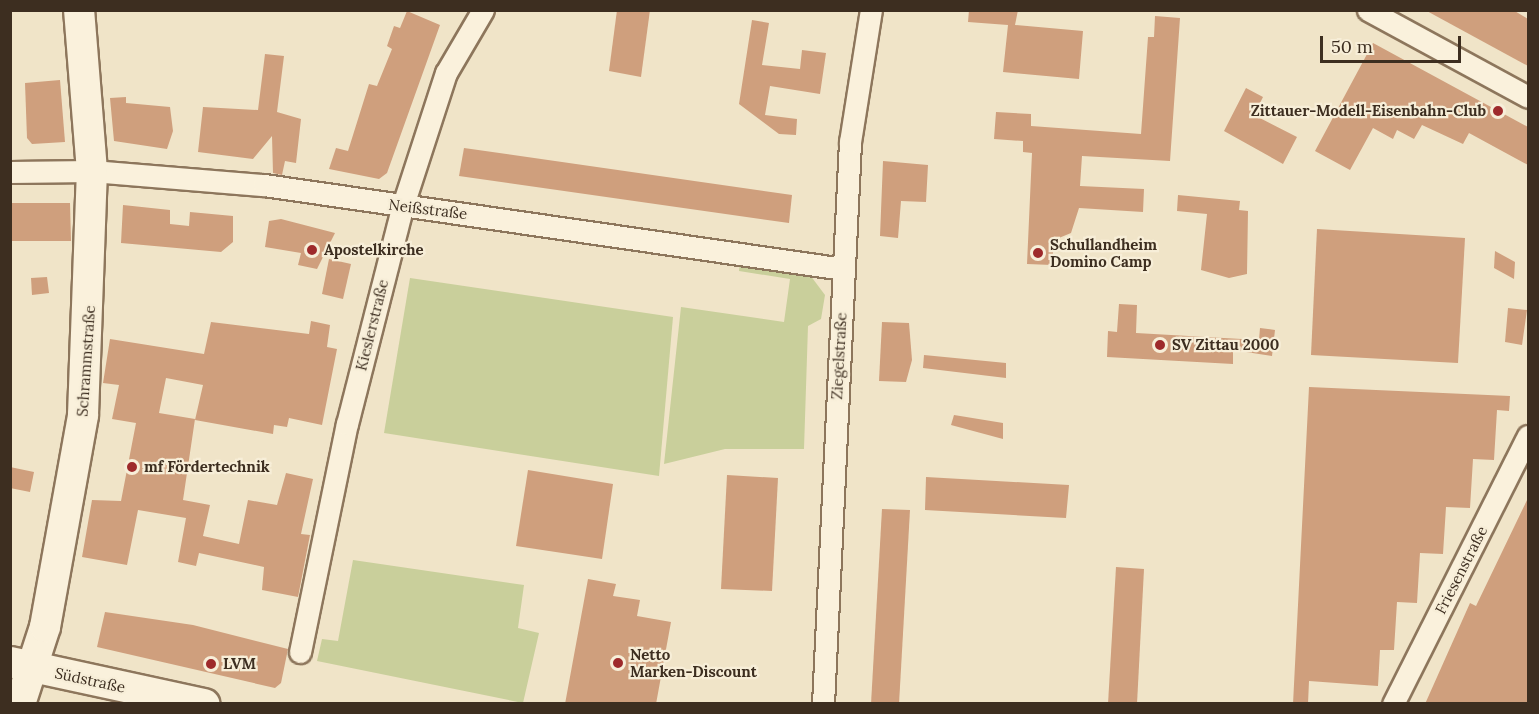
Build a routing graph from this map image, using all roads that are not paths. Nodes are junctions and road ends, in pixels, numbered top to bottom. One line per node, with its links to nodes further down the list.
1 (79, 10): 6 (main road, Schrammstraße)
2 (483, 10): 8 (street, Kieslerstraße)
3 (871, 10): 9 (street, Ziegelstraße)
4 (1368, 10): 5 (street)
5 (1528, 97)
6 (92, 171): 7 (street, Neißstraße); 8 (street, Neißstraße); 12 (main road, Schrammstraße)
7 (10, 172)
8 (404, 205): 9 (street, Neißstraße); 11 (street, Kieslerstraße)
9 (843, 269): 15 (street, Ziegelstraße)
10 (1528, 436): 16 (street, Friesenstraße)
11 (300, 652)
12 (22, 665): 13 (main road, Schrammstraße); 14 (main road, Südstraße)
13 (20, 704)
14 (206, 704)
15 (822, 704)
16 (1393, 704)

